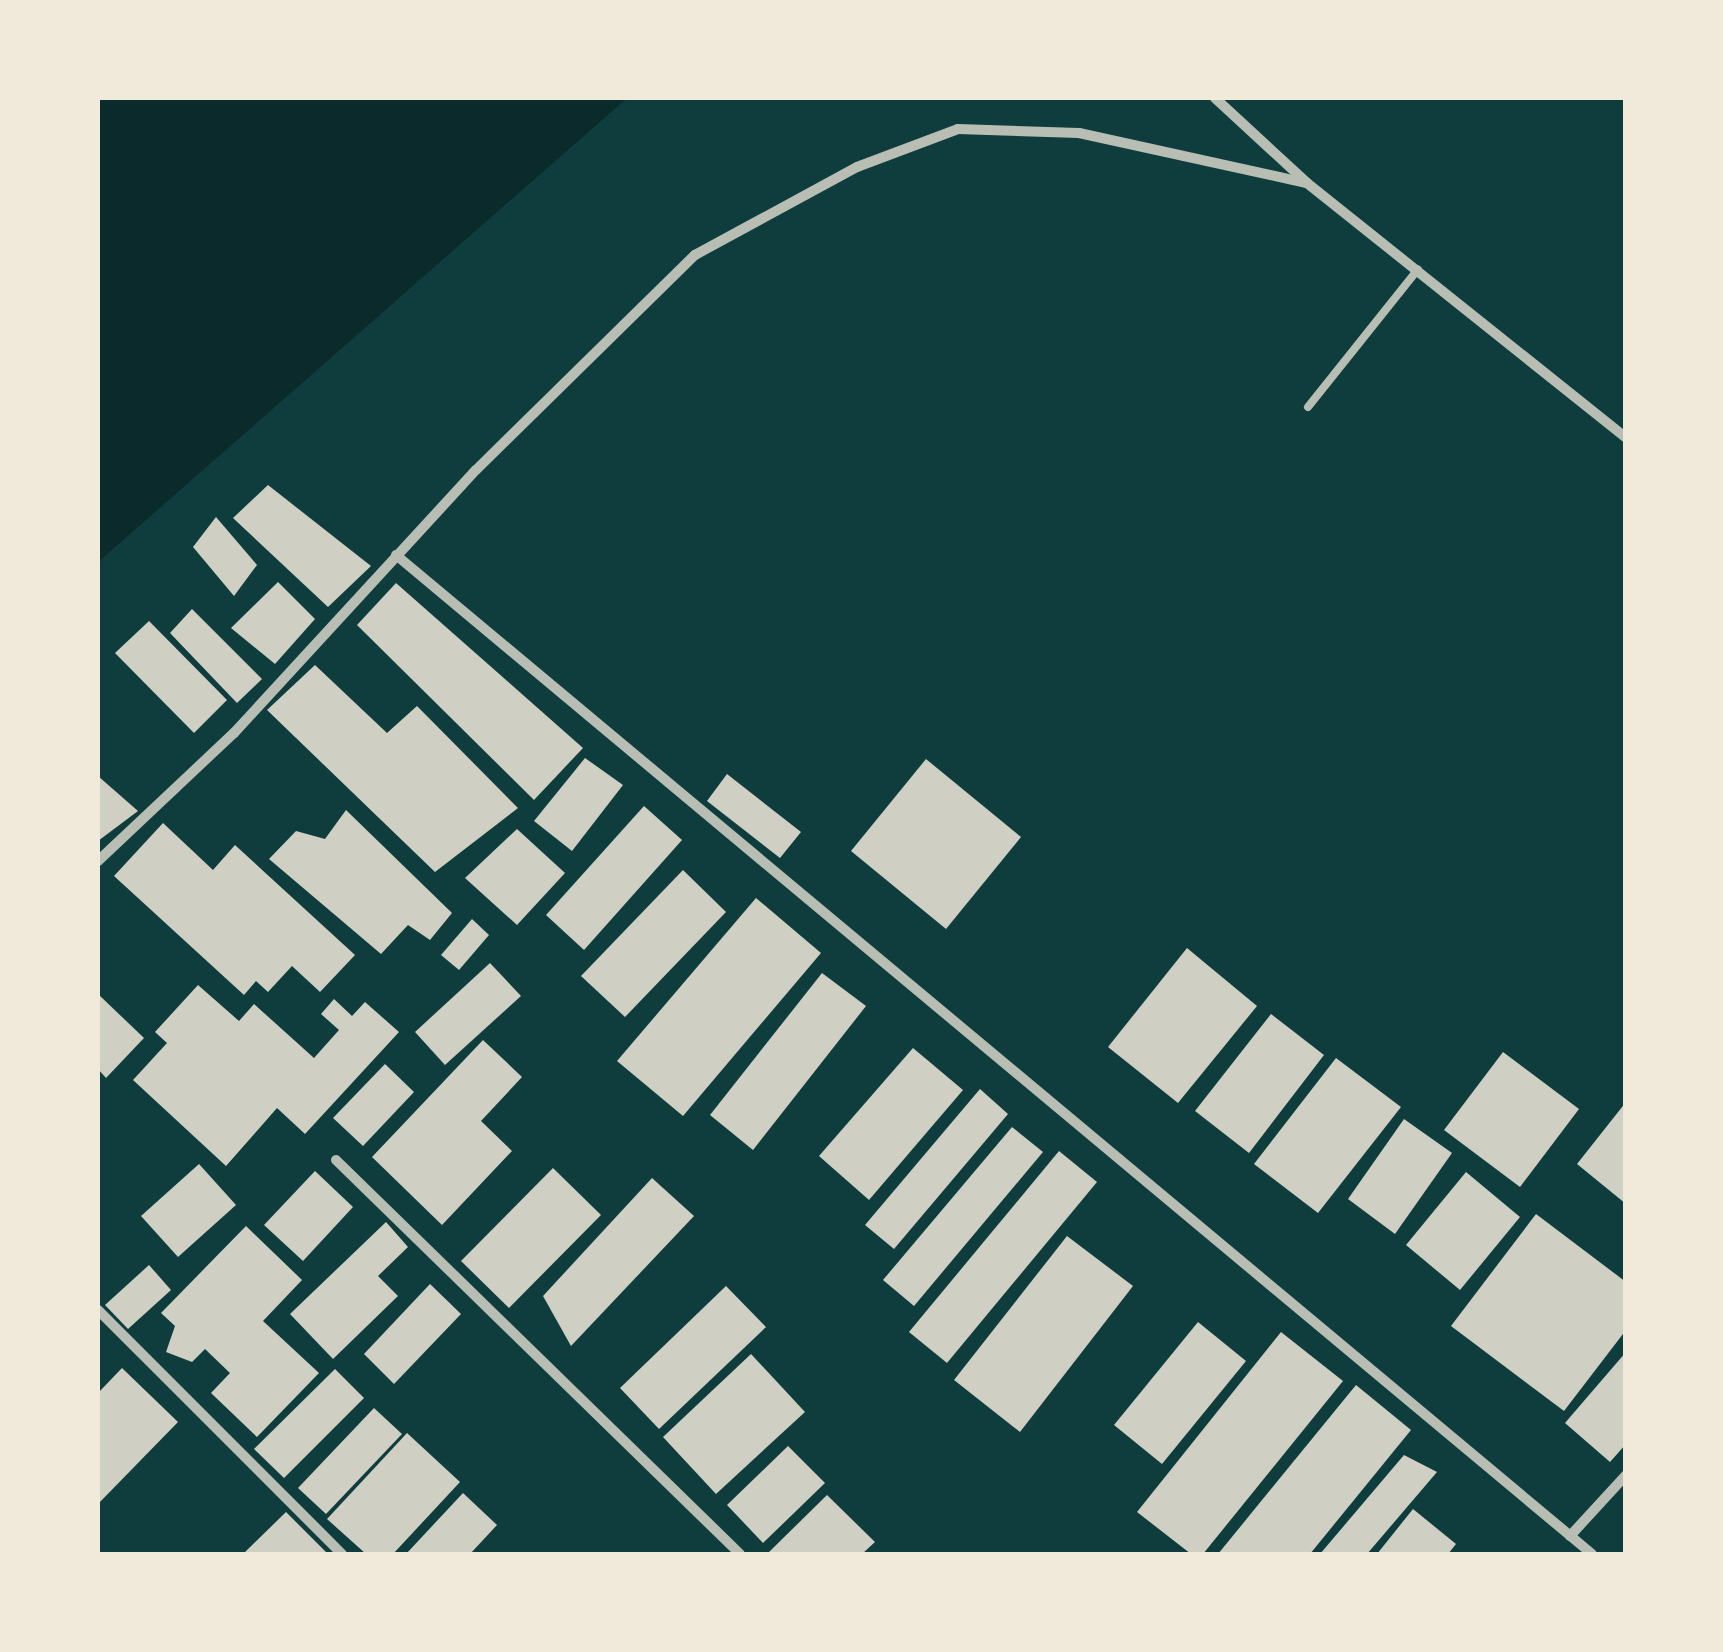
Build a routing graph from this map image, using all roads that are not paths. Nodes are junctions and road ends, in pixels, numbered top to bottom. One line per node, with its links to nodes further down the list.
1 (1215, 98): 2 (street)
2 (1308, 184): 3 (street); 6 (street)
3 (1418, 268): 4 (lane); 5 (street)
4 (1308, 406)
5 (1626, 438)
6 (396, 556): 7 (street); 11 (street)
7 (98, 860)
8 (336, 1160): 13 (street)
9 (98, 1310): 12 (street)
10 (1626, 1475): 11 (street)
11 (1570, 1536): 14 (street)
12 (342, 1554)
13 (740, 1554)
14 (1592, 1554)

